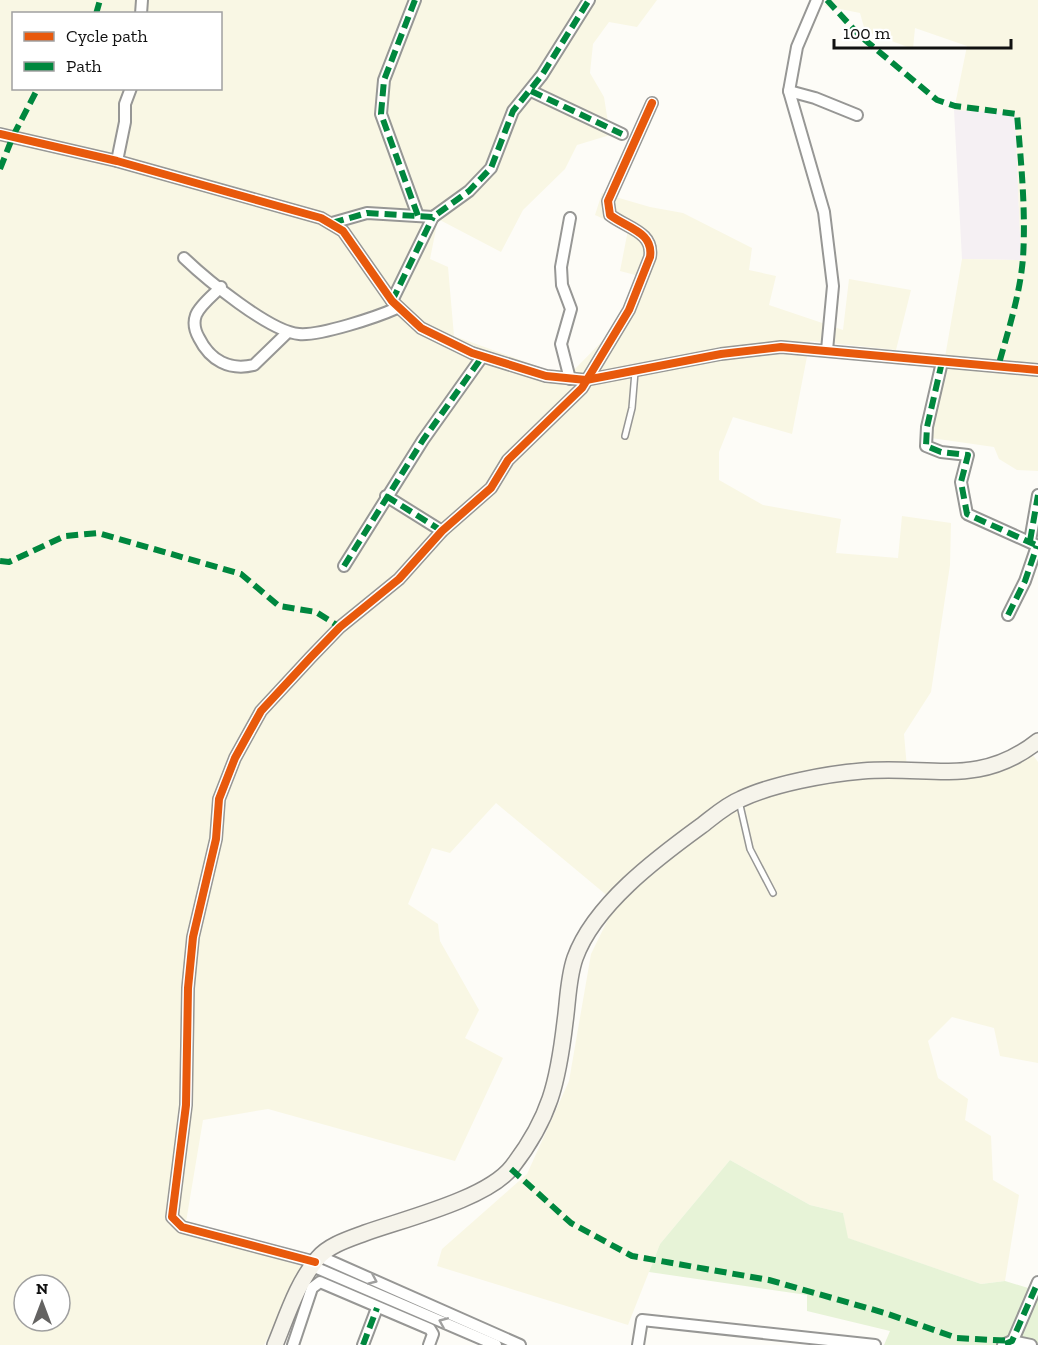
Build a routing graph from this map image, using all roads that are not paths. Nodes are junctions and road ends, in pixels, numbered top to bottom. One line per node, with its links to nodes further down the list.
1 (415, 0): 12 (street)
2 (589, 0): 5 (street)
3 (817, 0): 6 (street)
4 (130, 90): 11 (street)
5 (531, 91): 10 (street); 13 (street)
6 (789, 91): 8 (street); 20 (street)
7 (652, 103): 26 (street)
8 (857, 115)
9 (0, 134): 11 (street)
10 (622, 134)
11 (117, 160): 15 (street)
12 (418, 216): 13 (street); 15 (street)
13 (433, 217): 18 (street)
14 (570, 218): 25 (street)
15 (332, 224): 18 (street)
16 (184, 258): 17 (street)
17 (221, 287): 19 (street); 19 (street)
18 (394, 304): 19 (street); 21 (street)
19 (288, 332)
20 (827, 350): 22 (street); 24 (street)
21 (482, 357): 25 (street); 29 (street)
22 (942, 362): 23 (street); 31 (street)
23 (1038, 370)
24 (635, 372): 26 (street); 27 (lane)
25 (570, 379): 26 (street)
26 (586, 380): 30 (street)
27 (625, 436)
28 (1038, 495): 31 (street)
29 (386, 496): 30 (street); 32 (street)
30 (442, 531): 37 (street)
31 (1035, 544): 33 (street)
32 (345, 566)
33 (1008, 615)
34 (1038, 741): 35 (street)
35 (739, 799): 36 (lane); 37 (street)
36 (773, 893)
37 (315, 1262): 41 (street); 45 (street, one-way to 37); 46 (street, one-way to 46)
38 (1038, 1282): 40 (street)
39 (376, 1308): 42 (street); 43 (street); 44 (street)
40 (1009, 1344): 49 (street)
41 (275, 1345)
42 (293, 1345)
43 (363, 1345)
44 (429, 1345)
45 (496, 1345)
46 (520, 1345)
47 (638, 1345): 48 (street)
48 (875, 1345)
49 (1031, 1345)

